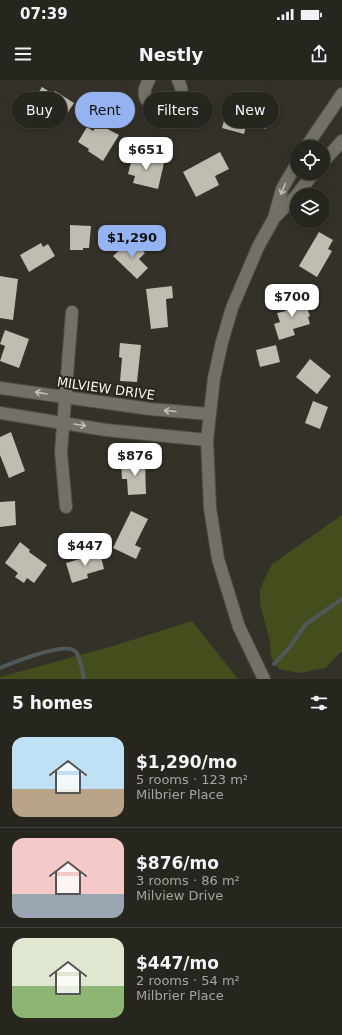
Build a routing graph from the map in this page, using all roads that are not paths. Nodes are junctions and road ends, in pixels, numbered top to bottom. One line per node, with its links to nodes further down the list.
1 (178, 80): 2 (street)
2 (144, 81)
3 (342, 94): 4 (street)
4 (311, 140)
5 (342, 141): 6 (street)
6 (330, 154)
7 (290, 175): 9 (street, one-way to 9)
8 (308, 180): 9 (street)
9 (274, 218): 14 (street)
10 (72, 312): 12 (street)
11 (0, 388): 12 (street, MILVIEW DRIVE, one-way to 11)
12 (66, 397): 14 (street, MILVIEW DRIVE, one-way to 12); 15 (street)
13 (0, 413): 15 (street)
14 (209, 414): 16 (street)
15 (63, 423): 16 (street, one-way to 16); 17 (street)
16 (207, 440): 18 (street)
17 (66, 507)
18 (264, 679)

